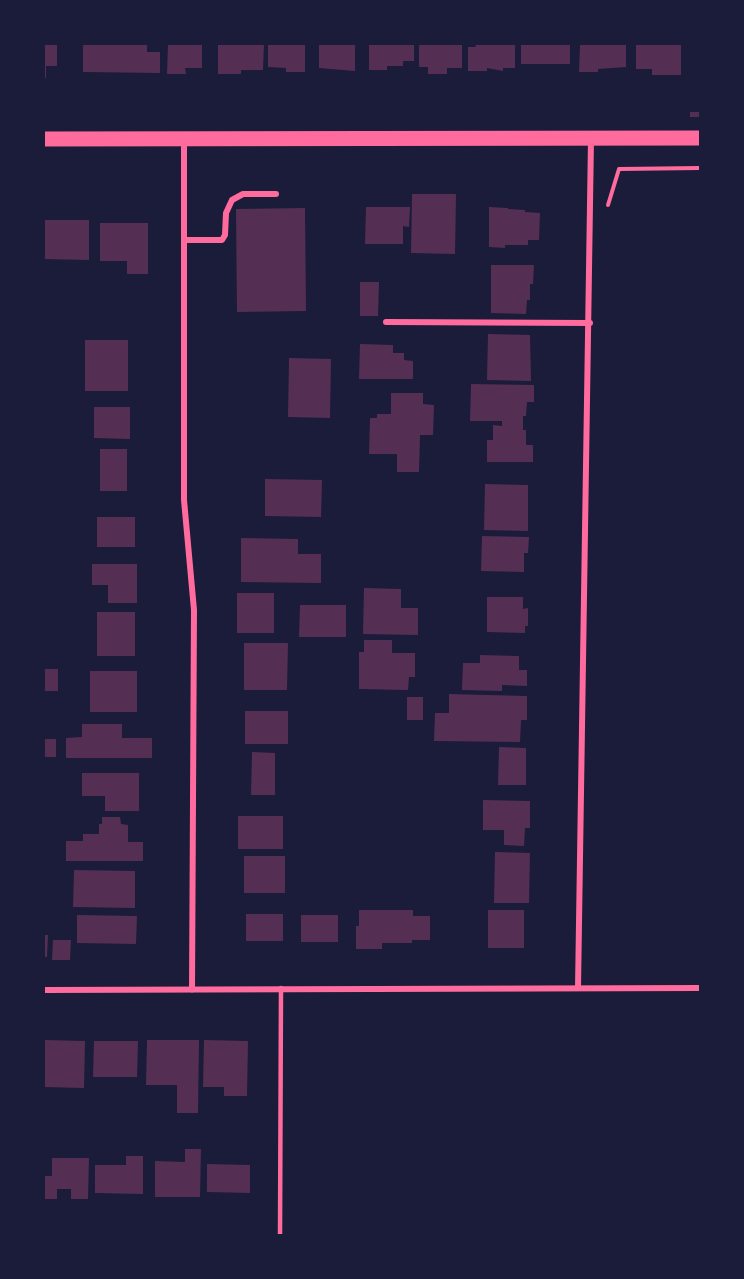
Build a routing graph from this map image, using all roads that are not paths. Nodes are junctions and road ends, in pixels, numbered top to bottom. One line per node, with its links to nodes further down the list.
1 (591, 138): 3 (main road); 4 (main road); 8 (street)
2 (44, 139): 3 (main road)
3 (184, 139): 6 (street)
4 (699, 139)
5 (276, 194): 6 (street)
6 (184, 240): 13 (street)
7 (386, 322): 8 (street)
8 (590, 323): 10 (street)
9 (281, 988): 10 (street); 13 (street); 14 (lane)
10 (578, 988): 11 (street)
11 (700, 988)
12 (44, 990): 13 (street)
13 (192, 990)
14 (280, 1236)

